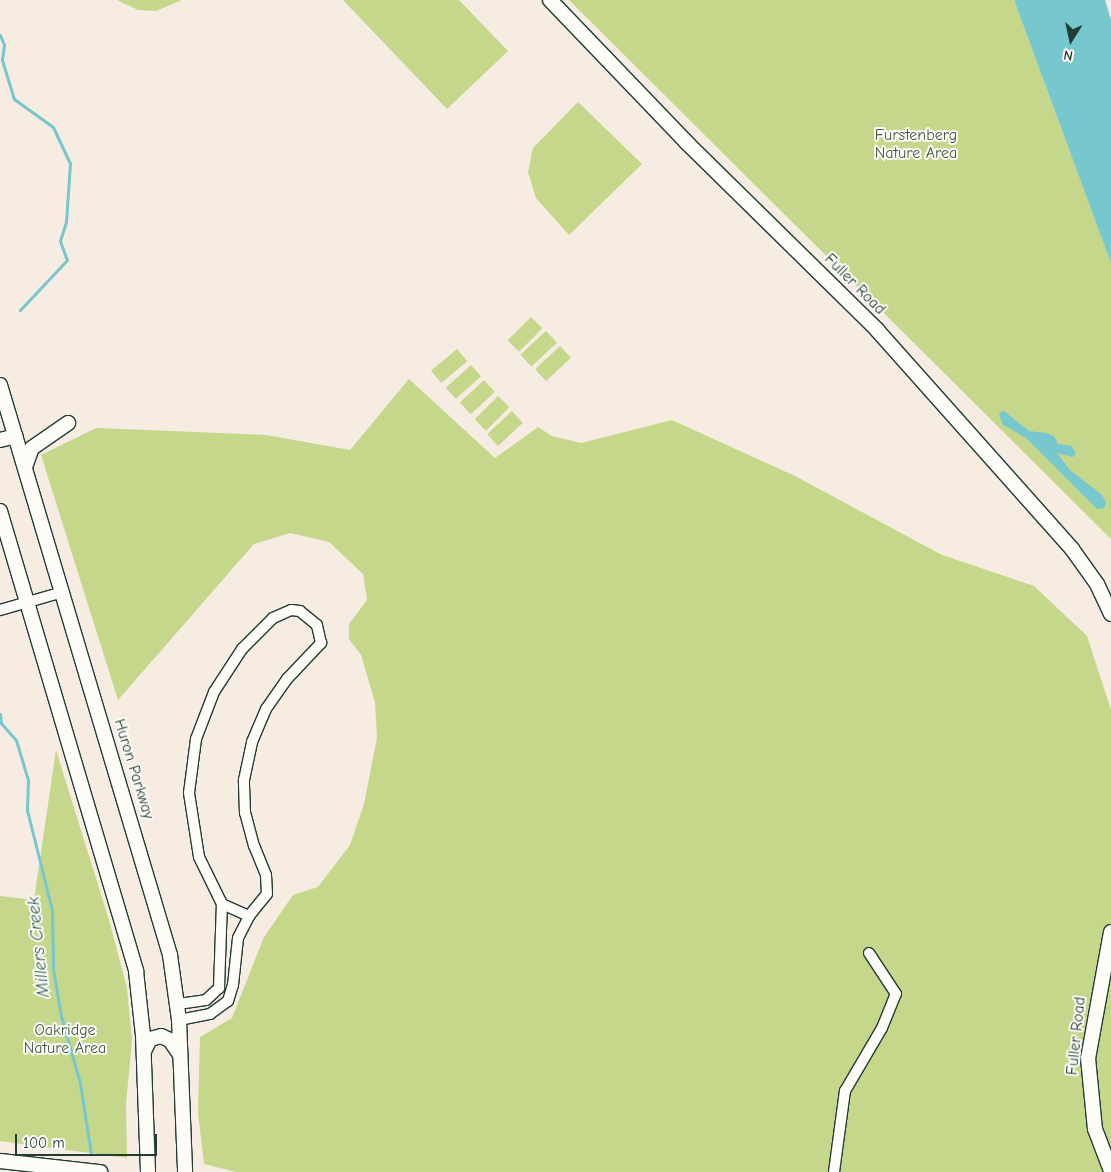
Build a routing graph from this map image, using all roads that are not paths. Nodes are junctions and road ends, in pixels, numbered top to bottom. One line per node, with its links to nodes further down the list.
1 (550, 0): 11 (main road, Fuller Road)
2 (0, 385): 4 (main road, Huron Parkway)
3 (68, 423): 6 (main road)
4 (16, 436): 5 (main road); 6 (main road, Huron Parkway)
5 (0, 440)
6 (25, 468): 8 (main road, Huron Parkway)
7 (0, 511): 9 (main road)
8 (63, 592): 9 (street); 16 (main road, Huron Parkway)
9 (28, 602): 10 (street); 18 (main road)
10 (0, 610)
11 (1111, 614)
12 (222, 904): 13 (street); 13 (street); 16 (street)
13 (249, 916): 17 (street)
14 (1111, 932): 22 (main road, Fuller Road)
15 (869, 952): 26 (street)
16 (178, 1004): 17 (main road, Huron Parkway)
17 (179, 1020): 19 (main road, Huron Parkway)
18 (144, 1051): 19 (main road); 24 (main road)
19 (180, 1056): 25 (main road, Huron Parkway)
20 (0, 1161): 21 (main road)
21 (62, 1170): 23 (main road)
22 (1111, 1171)
23 (100, 1172)
24 (148, 1172)
25 (184, 1172)
26 (834, 1172)

